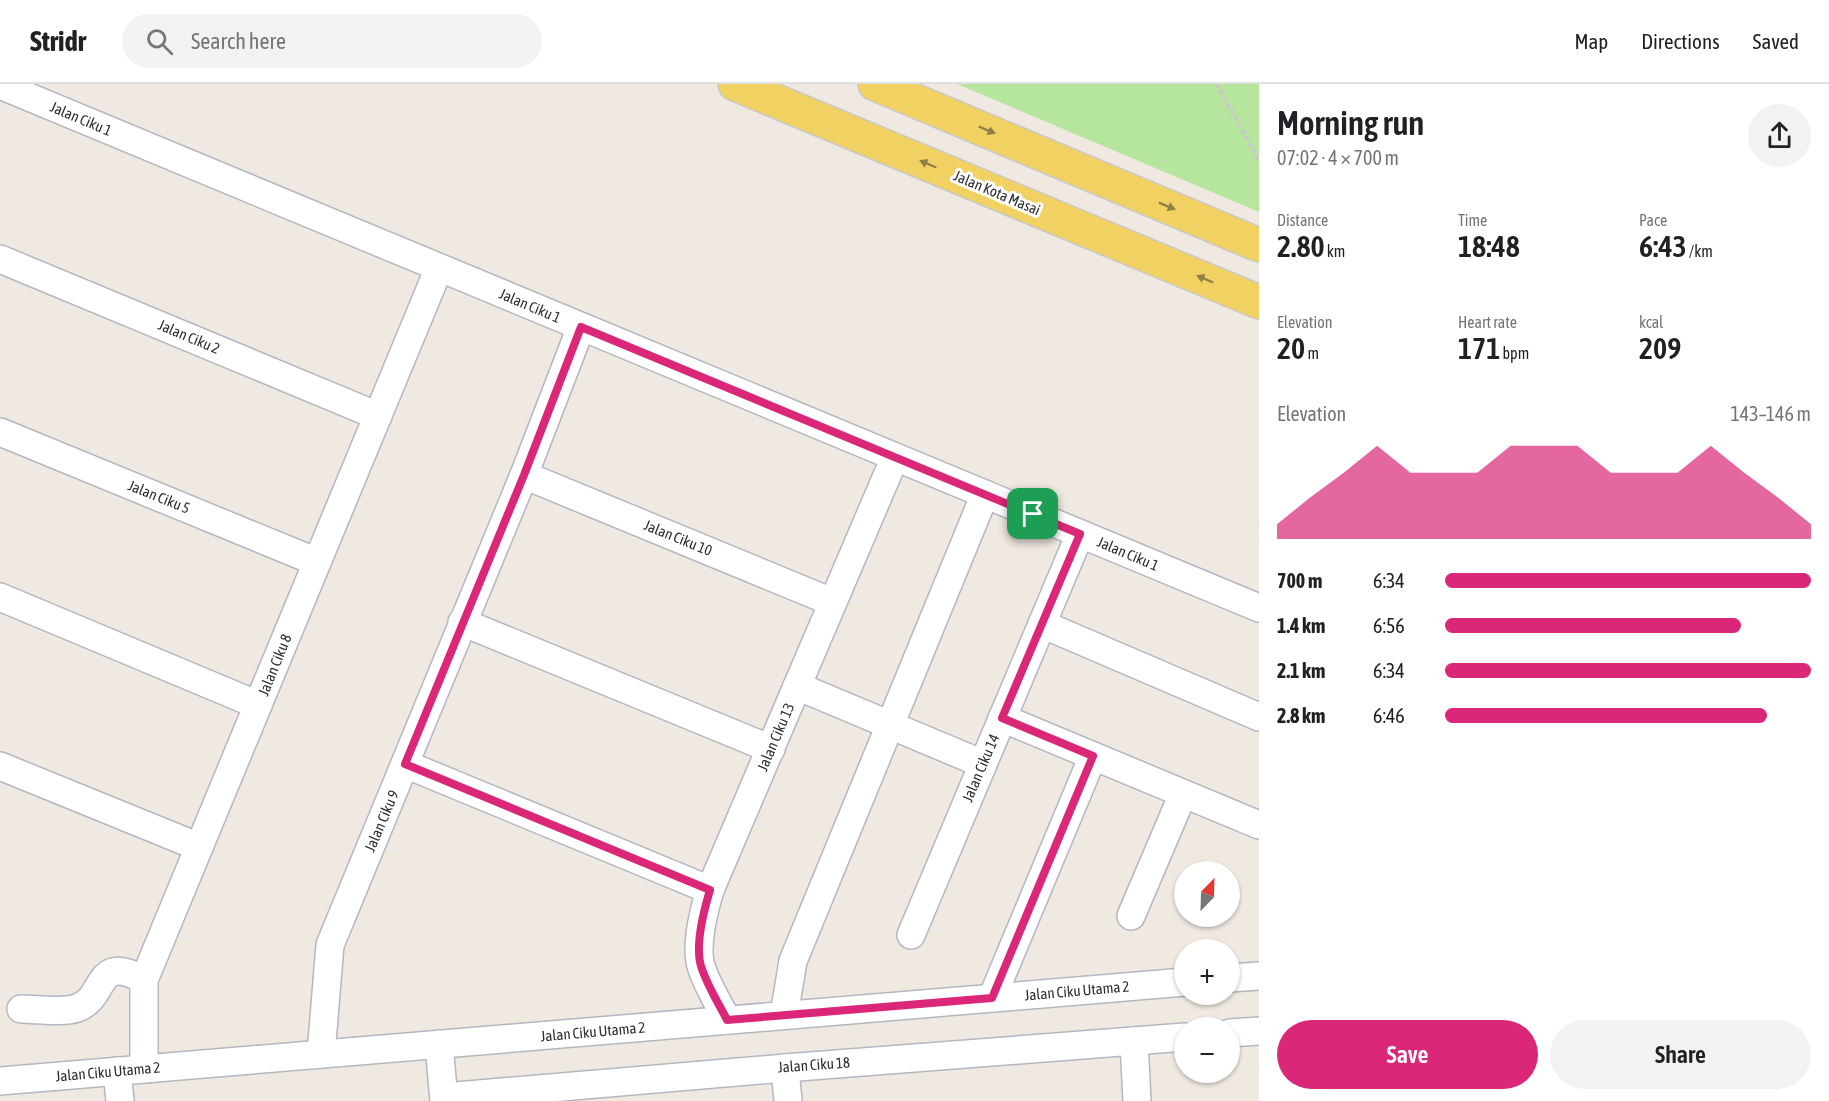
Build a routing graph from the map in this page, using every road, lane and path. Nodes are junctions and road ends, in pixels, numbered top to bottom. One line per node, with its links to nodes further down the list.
1 (735, 84): 10 (main road, Jalan Kota Masai, one-way to 1)
2 (875, 84): 5 (main road)
3 (1215, 84): 6 (path)
4 (0, 86): 9 (street, Jalan Ciku 1)
5 (931, 97): 7 (main road, one-way to 7)
6 (1259, 160)
7 (1259, 245)
8 (0, 259): 12 (street, Jalan Ciku 2)
9 (439, 268): 11 (street, Jalan Ciku 1); 12 (street, Jalan Ciku 8)
10 (1259, 302)
11 (581, 327): 14 (street, Jalan Ciku 1); 15 (street, Jalan Ciku 9)
12 (378, 416): 18 (street, Jalan Ciku 8)
13 (0, 432): 18 (street, Jalan Ciku 5)
14 (895, 457): 16 (street, Jalan Ciku 1); 20 (street, Jalan Ciku 13)
15 (524, 475): 20 (street, Jalan Ciku 10); 22 (street, Jalan Ciku 9)
16 (985, 494): 17 (street, Jalan Ciku 1); 28 (street)
17 (1080, 534): 21 (street, Jalan Ciku 1); 23 (street, Jalan Ciku 14)
18 (317, 562): 25 (street, Jalan Ciku 8)
19 (0, 597): 25 (street)
20 (832, 602): 24 (street, Jalan Ciku 13)
21 (1259, 608)
22 (462, 622): 29 (street); 31 (street, Jalan Ciku 9)
23 (1042, 624): 26 (street); 27 (street, Jalan Ciku 14)
24 (797, 686): 28 (street); 29 (street, Jalan Ciku 13)
25 (258, 705): 36 (street, Jalan Ciku 8)
26 (1259, 717)
27 (1002, 718): 30 (street); 32 (street, Jalan Ciku 14)
28 (890, 725): 32 (street); 46 (street)
29 (771, 749): 37 (street, Jalan Ciku 13)
30 (1093, 756): 34 (street); 44 (street)
31 (405, 764): 37 (street); 53 (street, Jalan Ciku 9)
32 (983, 764): 39 (street, Jalan Ciku 14)
33 (0, 766): 36 (street)
34 (1183, 794): 35 (street); 38 (street)
35 (1259, 825)
36 (199, 847): 42 (street, Jalan Ciku 8)
37 (710, 890): 47 (street, Jalan Ciku 13)
38 (1131, 916)
39 (911, 935)
40 (1259, 976): 41 (street)
41 (1240, 977)
42 (144, 980): 45 (street); 55 (street, Jalan Ciku 8)
43 (1174, 983): 44 (street, Jalan Ciku Utama 2)
44 (992, 998): 46 (street, Jalan Ciku Utama 2)
45 (21, 1009)
46 (784, 1016): 47 (street, Jalan Ciku Utama 2)
47 (727, 1020): 52 (street, Jalan Ciku Utama 2)
48 (1259, 1031): 49 (street)
49 (1240, 1032)
50 (1174, 1038): 51 (street, Jalan Ciku 18)
51 (1134, 1041): 54 (street, Jalan Ciku 18); 61 (street)
52 (439, 1044): 53 (street, Jalan Ciku Utama 2); 58 (street)
53 (321, 1054): 55 (street, Jalan Ciku Utama 2)
54 (785, 1068): 58 (street, Jalan Ciku 18); 60 (street)
55 (144, 1069): 56 (street, Jalan Ciku Utama 2)
56 (117, 1071): 57 (street, Jalan Ciku Utama 2); 59 (street)
57 (0, 1081)
58 (444, 1099)
59 (120, 1101)
60 (788, 1101)
61 (1137, 1101)

